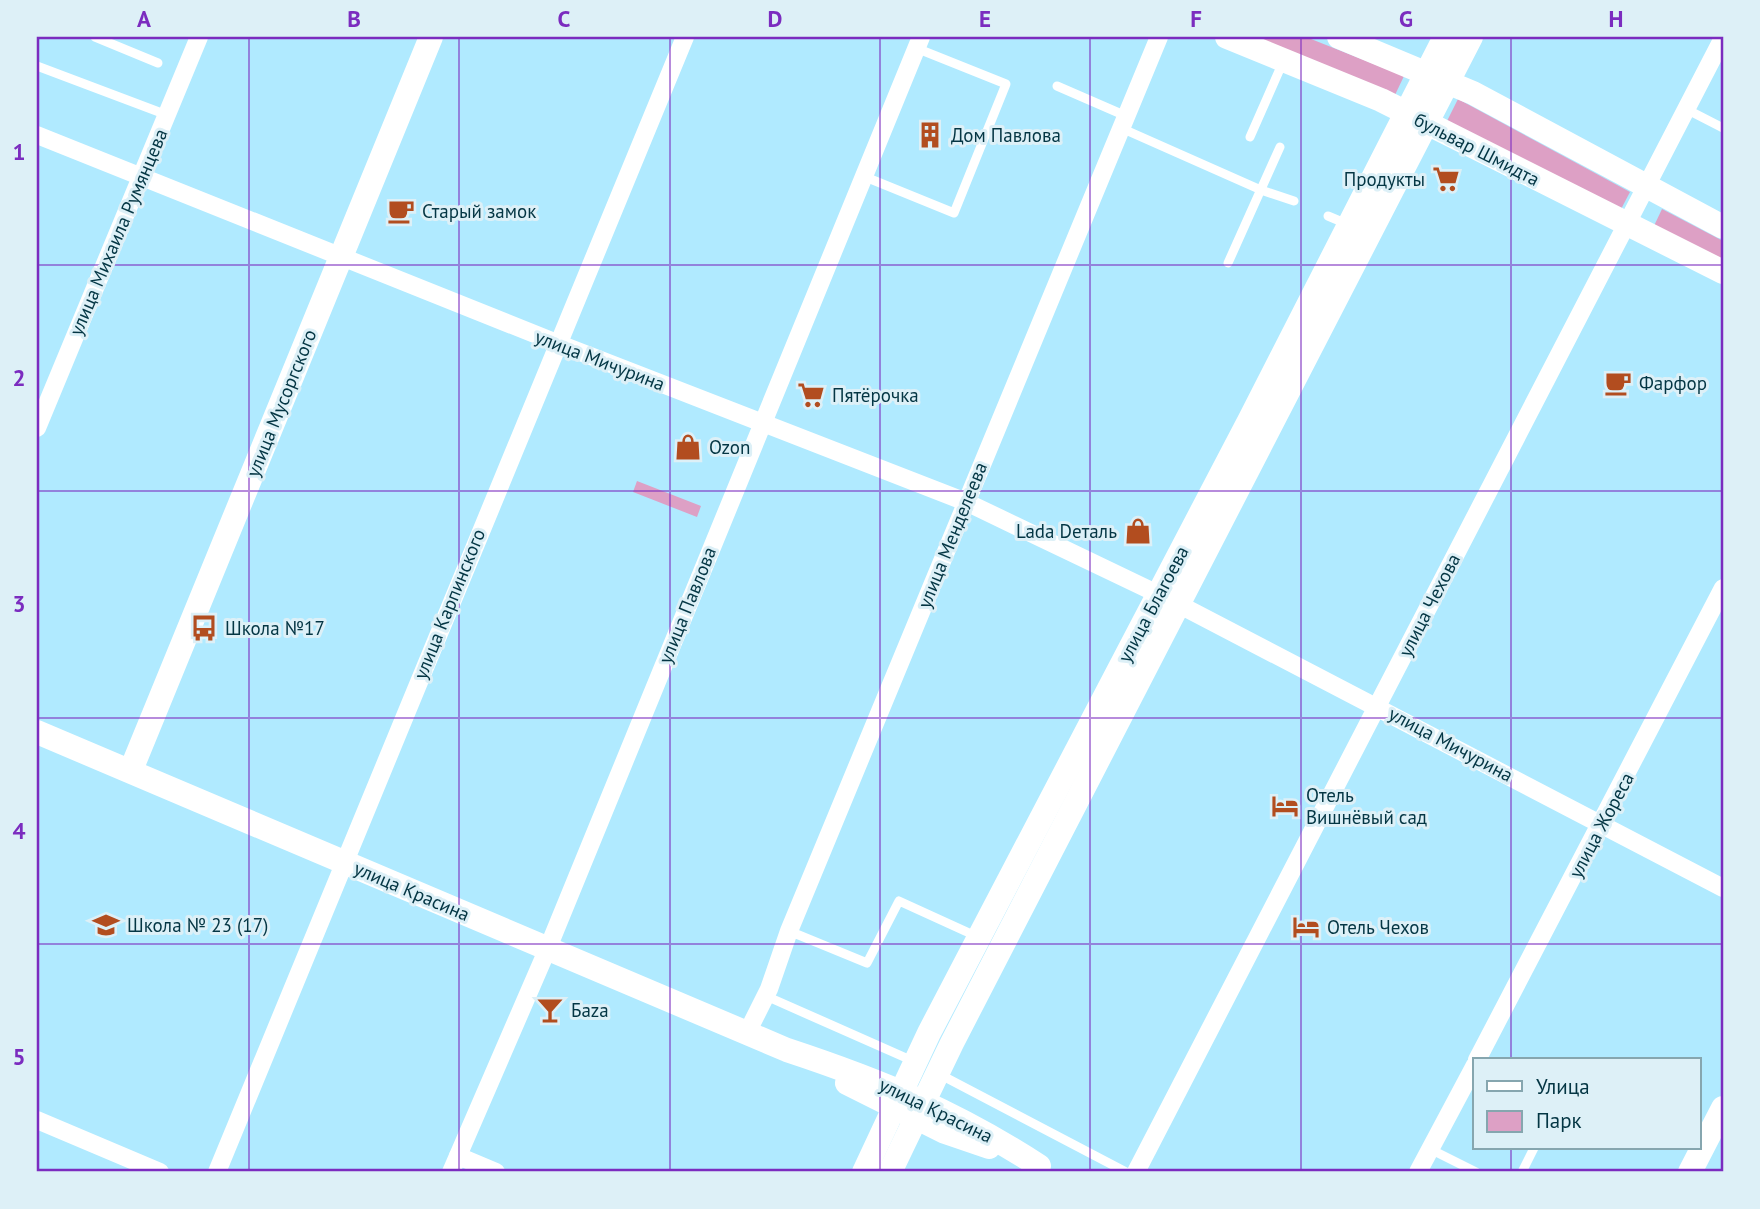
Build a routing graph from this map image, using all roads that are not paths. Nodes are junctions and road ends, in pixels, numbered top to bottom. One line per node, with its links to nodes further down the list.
1 (95, 37): 13 (lane)
2 (199, 37): 18 (street, улица Михаила Румянцева)
3 (431, 37): 32 (main road, улица Мусоргского)
4 (685, 37): 35 (street, улица Карпинского)
5 (1159, 37): 20 (street, улица Менделеева)
6 (1227, 37): 12 (main road, бульвар Шмидта)
7 (1339, 37): 15 (main road)
8 (1445, 37): 15 (main road, улица Благоева)
9 (1471, 37): 15 (main road, улица Благоева)
10 (1723, 38): 17 (street, улица Чехова)
11 (919, 43): 25 (street, улица Павлова); 25 (lane)
12 (1284, 60): 19 (main road, бульвар Шмидта); 23 (lane)
13 (158, 63)
14 (37, 66): 18 (lane)
15 (1437, 78): 19 (main road, улица Благоева); 27 (main road)
16 (1057, 86): 20 (lane)
17 (1686, 109): 21 (lane); 27 (street, улица Чехова)
18 (167, 115): 26 (street, улица Михаила Румянцева)
19 (1416, 119): 30 (main road, бульвар Шмидта); 40 (main road, улица Благоева); 40 (main road, улица Благоева)
20 (1123, 122): 28 (lane); 38 (street, улица Менделеева)
21 (1723, 128)
22 (37, 135): 26 (street, улица Мичурина)
23 (1251, 137)
24 (1280, 147): 28 (lane)
25 (863, 176): 36 (street, улица Павлова)
26 (141, 177): 32 (street, улица Мичурина); 37 (street, улица Михаила Румянцева)
27 (1647, 186): 30 (street, улица Чехова); 31 (main road)
28 (1261, 190): 29 (lane); 33 (lane)
29 (1294, 201)
30 (1628, 223): 34 (main road, бульвар Шмидта); 41 (street, улица Чехова)
31 (1723, 227)
32 (341, 256): 35 (street, улица Мичурина); 43 (main road, улица Мусоргского)
33 (1228, 263)
34 (1723, 272)
35 (557, 344): 36 (street, улица Мичурина); 45 (street, улица Карпинского)
36 (762, 422): 38 (street, улица Мичурина); 49 (street, улица Павлова)
37 (37, 428)
38 (966, 502): 40 (street, улица Мичурина); 47 (street, улица Менделеева)
39 (1723, 588): 44 (street, улица Жореса)
40 (1169, 591): 41 (street, улица Мичурина); 48 (main road, улица Благоева); 55 (main road, улица Благоева)
41 (1377, 706): 44 (street, улица Мичурина); 69 (street, улица Чехова)
42 (37, 732): 43 (main road, улица Красина)
43 (131, 770): 45 (main road, улица Красина)
44 (1602, 823): 46 (street, улица Мичурина); 52 (street, улица Жореса)
45 (343, 861): 49 (main road, улица Красина); 64 (street, улица Карпинского)
46 (1723, 888)
47 (789, 931): 48 (lane); 50 (street, улица Менделеева)
48 (979, 937): 53 (main road, улица Благоева)
49 (548, 948): 51 (main road, улица Красина); 61 (street, улица Павлова)
50 (766, 996): 51 (street, улица Менделеева); 53 (lane)
51 (747, 1033): 56 (main road, улица Красина)
52 (1479, 1058)
53 (914, 1062): 56 (main road, улица Благоева)
54 (1473, 1069): 59 (street, улица Жореса)
55 (937, 1072): 56 (main road, улица Благоева); 68 (lane)
56 (908, 1104): 62 (main road, улица Красина); 66 (main road, улица Благоева); 67 (main road, улица Благоева)
57 (1723, 1108): 73 (main road)
58 (37, 1120): 63 (street)
59 (1430, 1149): 70 (street, улица Жореса); 71 (lane)
60 (1533, 1150): 72 (lane)
61 (454, 1164): 65 (street)
62 (1045, 1169)
63 (160, 1172)
64 (216, 1172)
65 (496, 1172)
66 (864, 1172)
67 (890, 1172)
68 (1126, 1172)
69 (1136, 1172)
70 (1418, 1172)
71 (1476, 1172)
72 (1522, 1172)
73 (1690, 1172)

